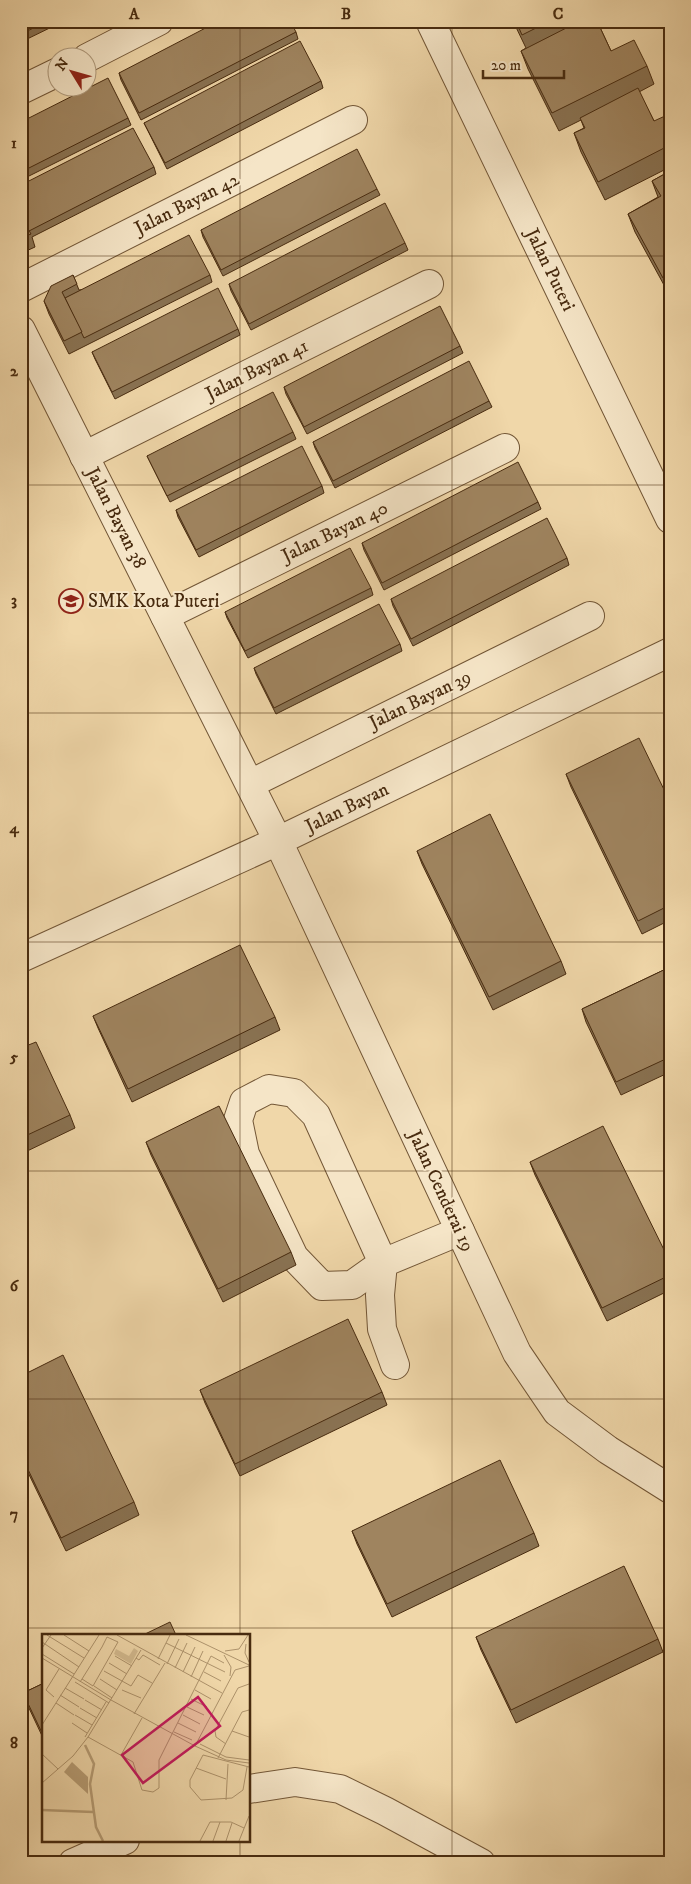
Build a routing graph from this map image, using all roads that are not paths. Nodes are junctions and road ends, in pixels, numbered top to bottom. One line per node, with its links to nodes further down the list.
1 (159, 21): 3 (street)
2 (430, 21): 12 (street, Jalan Puteri)
3 (98, 52)
4 (48, 77): 5 (street)
5 (21, 90)
6 (353, 120): 8 (street, Jalan Bayan 42)
7 (429, 284): 11 (street, Jalan Bayan 41)
8 (21, 288)
9 (21, 330): 11 (street, Jalan Bayan 38)
10 (505, 448): 13 (street, Jalan Bayan 40)
11 (84, 456): 13 (street, Jalan Bayan 38)
12 (670, 519)
13 (165, 616): 16 (street, Jalan Bayan 38)
14 (590, 616): 16 (street, Jalan Bayan 39)
15 (670, 652): 17 (street, Jalan Bayan)
16 (250, 784): 17 (street, Jalan Bayan 38)
17 (278, 841): 18 (street, Jalan Bayan); 19 (street, Jalan Cenderai 19)
18 (21, 958)
19 (460, 1231): 20 (street); 22 (street, Jalan Cenderai 19)
20 (383, 1263): 20 (street); 21 (street)
21 (395, 1365)
22 (670, 1489)
23 (250, 1789): 26 (street)
24 (121, 1842): 25 (street)
25 (74, 1863)
26 (481, 1863)

